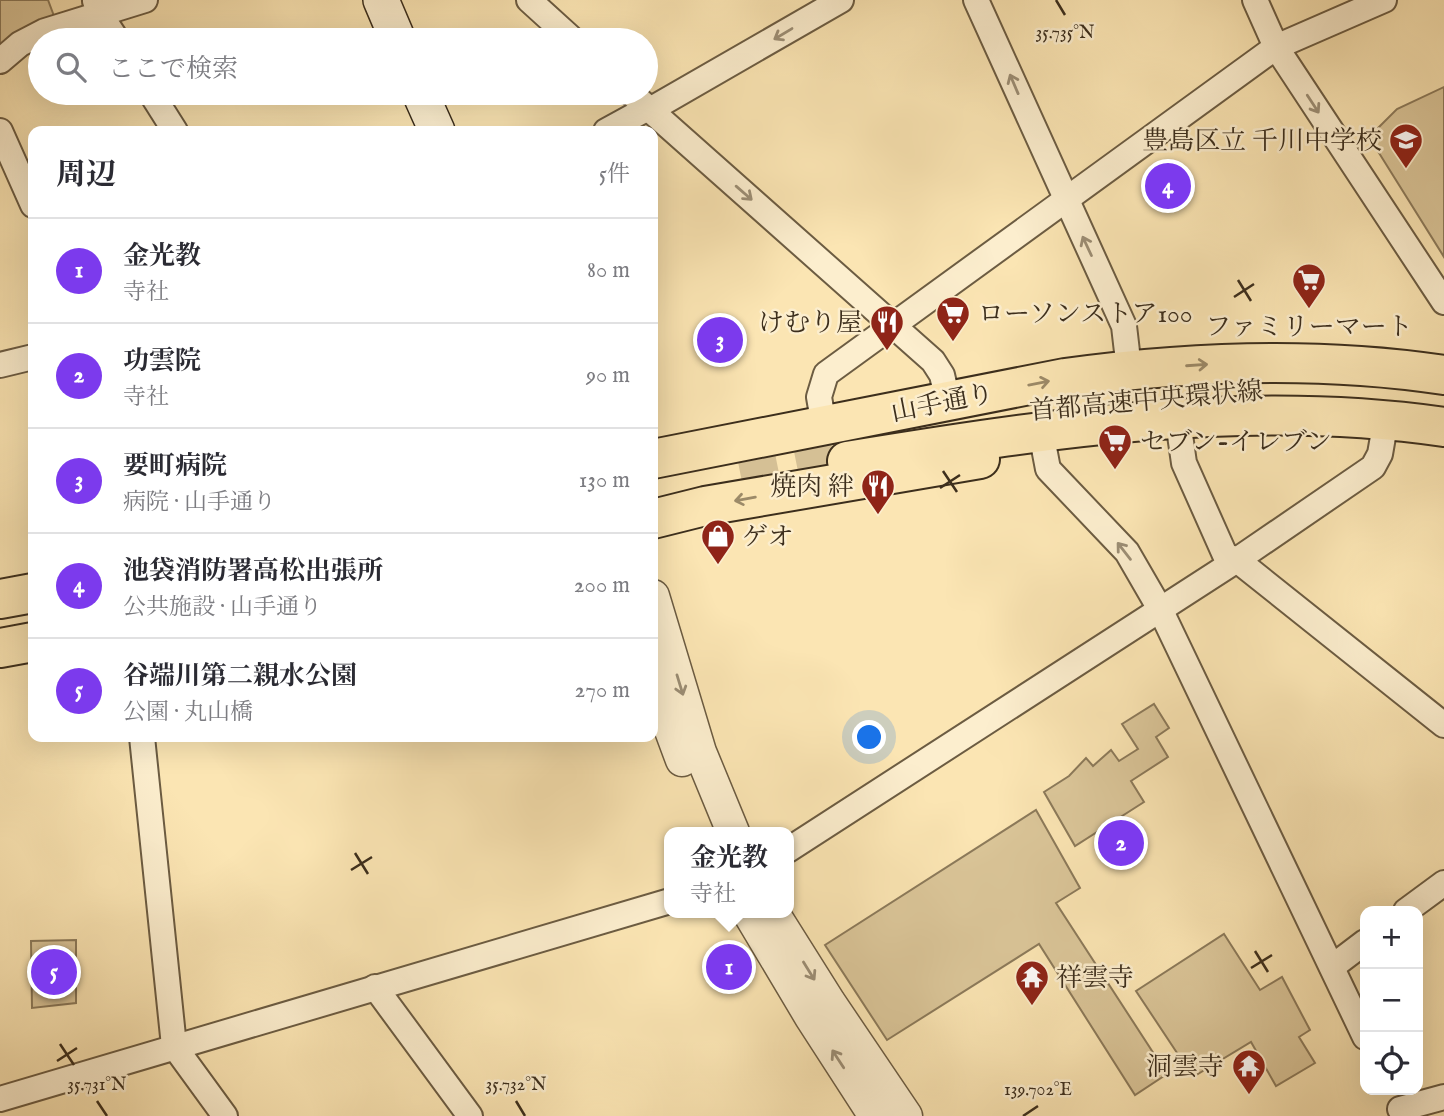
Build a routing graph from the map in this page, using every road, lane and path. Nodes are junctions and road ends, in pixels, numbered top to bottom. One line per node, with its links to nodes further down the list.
1 (145, 0): 9 (street)
2 (381, 0): 12 (main road)
3 (405, 0): 13 (main road)
4 (529, 0): 14 (street)
5 (841, 0): 18 (street, one-way to 18)
6 (976, 0): 30 (street, one-way to 6)
7 (1255, 0): 16 (street)
8 (1384, 0): 16 (street)
9 (98, 7): 10 (street); 11 (street)
10 (52, 28)
11 (110, 28)
12 (393, 28)
13 (417, 28)
14 (560, 28)
15 (28, 40): 17 (street)
16 (1276, 47): 30 (street); 31 (street, one-way to 31)
17 (0, 61)
18 (658, 96)
19 (159, 105): 24 (street)
20 (425, 105): 25 (main road)
21 (449, 105): 26 (main road)
22 (642, 105): 27 (street)
23 (644, 105): 32 (street, one-way to 32)
24 (173, 126)
25 (435, 126)
26 (459, 126)
27 (613, 126)
28 (0, 131): 29 (street)
29 (28, 194)
30 (1065, 199): 32 (street); 35 (street, one-way to 30)
31 (1444, 302)
32 (892, 325): 37 (street); 43 (street)
33 (28, 358): 34 (street)
34 (0, 365)
35 (1129, 369): 36 (main road, 山手通り, one-way to 36); 37 (main road, 山手通り, one-way to 35)
36 (1444, 375)
37 (948, 401): 43 (main road, 山手通り)
38 (1444, 403): 43 (main road, 首都高速中央環状線)
39 (1444, 427): 43 (main road, 首都高速中央環状線)
40 (1179, 428): 41 (main road); 44 (main road); 47 (street)
41 (1384, 431): 42 (main road); 47 (street)
42 (1444, 438)
43 (840, 442): 45 (main road, 山手通り)
44 (1044, 448): 46 (main road, one-way to 46); 50 (street, one-way to 44)
45 (658, 459)
46 (658, 518)
47 (1237, 560): 50 (street); 55 (street)
48 (28, 594): 49 (main road)
49 (0, 599)
50 (1160, 609): 59 (street); 66 (street)
51 (658, 613): 58 (street, one-way to 58)
52 (28, 643): 53 (main road)
53 (0, 648)
54 (658, 695): 57 (street)
55 (1444, 725)
56 (143, 742): 69 (street)
57 (710, 827)
58 (731, 827)
59 (794, 847)
60 (1444, 883): 62 (street)
61 (664, 903): 67 (street)
62 (1413, 906)
63 (752, 918): 75 (street, one-way to 63)
64 (776, 918): 76 (street, one-way to 76)
65 (1360, 946): 66 (street)
66 (1332, 967): 68 (street)
67 (375, 987): 69 (street); 74 (street)
68 (1363, 1032)
69 (174, 1046): 71 (street); 73 (street)
70 (1444, 1097): 72 (street)
71 (0, 1099)
72 (1398, 1105)
73 (226, 1116)
74 (470, 1116)
75 (875, 1116)
76 (906, 1116)

